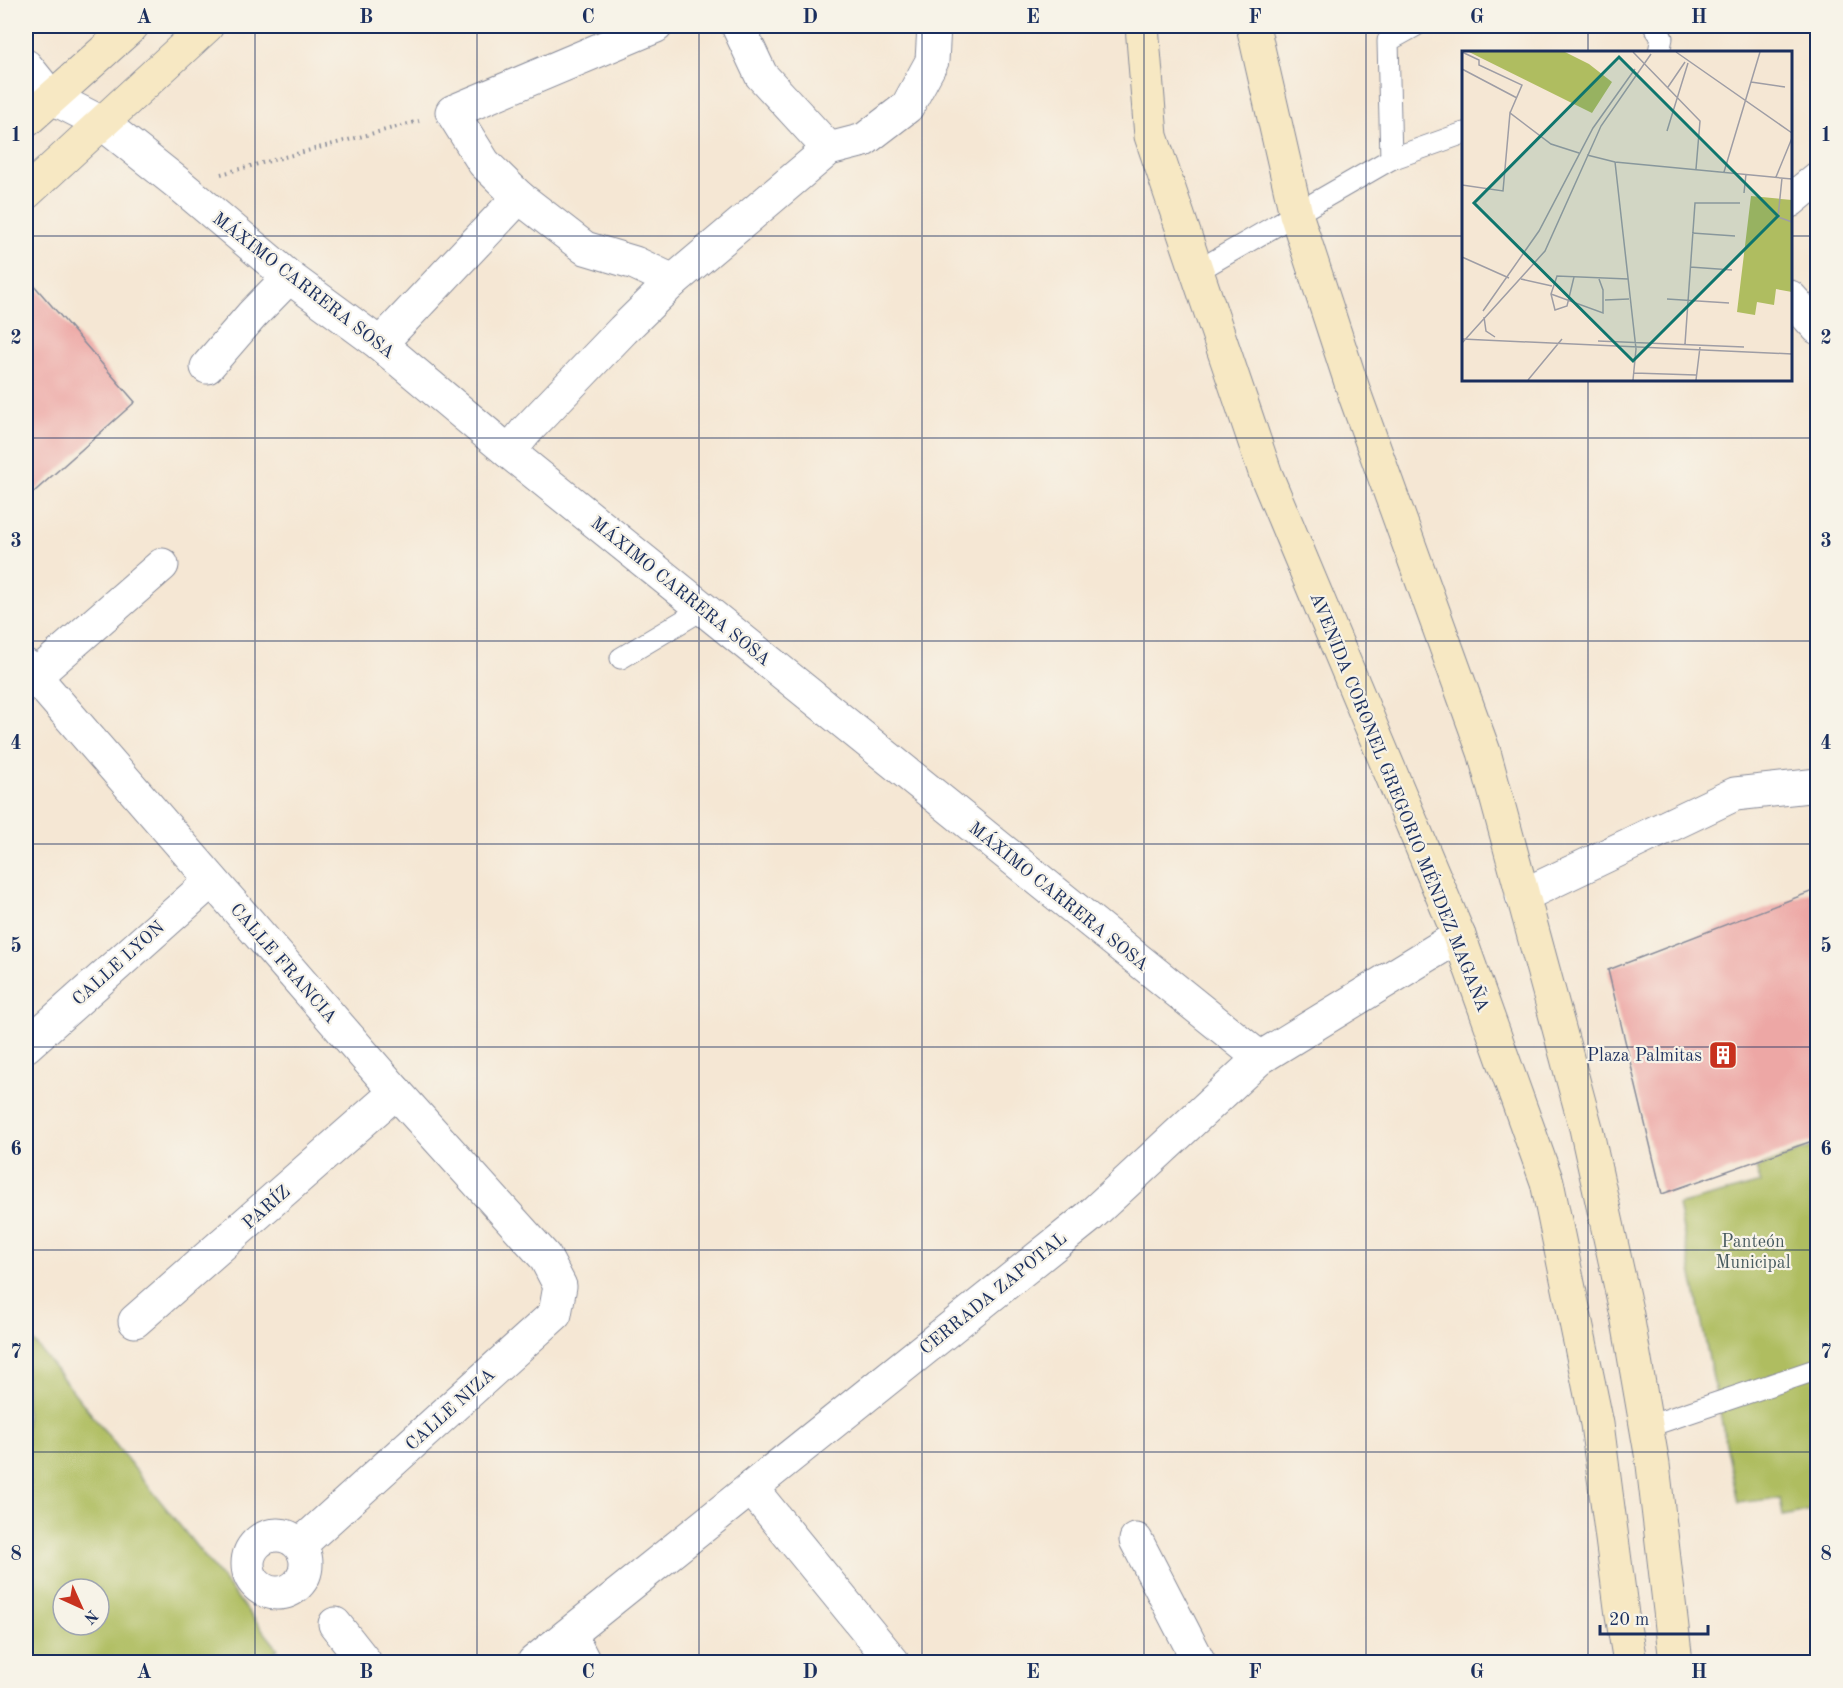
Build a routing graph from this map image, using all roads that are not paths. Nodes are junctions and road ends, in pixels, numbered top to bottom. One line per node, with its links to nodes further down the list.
1 (132, 26): 12 (main road)
2 (207, 26): 14 (main road)
3 (656, 26): 20 (street)
4 (738, 26): 16 (street)
5 (934, 26): 16 (street)
6 (1142, 26): 23 (main road, AVENIDA CORONEL GREGORIO MÉNDEZ MAGAÑA)
7 (1253, 26): 22 (main road)
8 (1414, 26): 17 (lane)
9 (1654, 26): 10 (lane)
10 (1659, 51)
11 (26, 66): 12 (street)
12 (51, 97): 13 (main road); 14 (street, MÁXIMO CARRERA SOSA)
13 (26, 121)
14 (102, 123): 19 (main road); 24 (street, MÁXIMO CARRERA SOSA)
15 (1462, 134): 17 (lane)
16 (830, 149): 25 (street)
17 (1391, 159): 22 (lane)
18 (1818, 178): 21 (street)
19 (26, 193)
20 (519, 197): 25 (street); 28 (street)
21 (1792, 200)
22 (1296, 214): 23 (lane); 37 (main road)
23 (1197, 271): 38 (main road, AVENIDA CORONEL GREGORIO MÉNDEZ MAGAÑA)
24 (289, 277): 28 (street, MÁXIMO CARRERA SOSA); 29 (street)
25 (673, 281): 30 (street)
26 (1792, 298): 27 (street)
27 (1818, 328)
28 (380, 344): 30 (street, MÁXIMO CARRERA SOSA)
29 (207, 367)
30 (508, 452): 32 (street, MÁXIMO CARRERA SOSA)
31 (162, 565): 34 (street)
32 (703, 609): 33 (lane); 40 (street, MÁXIMO CARRERA SOSA)
33 (621, 658)
34 (28, 676): 36 (street, CALLE FRANCIA)
35 (1818, 785): 37 (street)
36 (212, 881): 39 (street, CALLE LYON); 41 (street, CALLE FRANCIA)
37 (1522, 896): 45 (main road)
38 (1458, 936): 40 (street, CERRADA ZAPOTAL); 55 (main road, AVENIDA CORONEL GREGORIO MÉNDEZ MAGAÑA)
39 (26, 1046)
40 (1260, 1058): 46 (street, CERRADA ZAPOTAL)
41 (396, 1092): 42 (street, CALLE FRANCIA); 43 (street, PARÍZ)
42 (545, 1257): 48 (street, CALLE NIZA)
43 (135, 1321)
44 (1818, 1369): 45 (lane)
45 (1646, 1427): 56 (main road)
46 (751, 1488): 50 (street, CERRADA ZAPOTAL); 53 (street)
47 (1136, 1540): 54 (street)
48 (300, 1545)
49 (335, 1624): 51 (street)
50 (577, 1648): 52 (street, CERRADA ZAPOTAL)
51 (365, 1662)
52 (534, 1662)
53 (893, 1662)
54 (1199, 1662)
55 (1630, 1662)
56 (1676, 1662)

